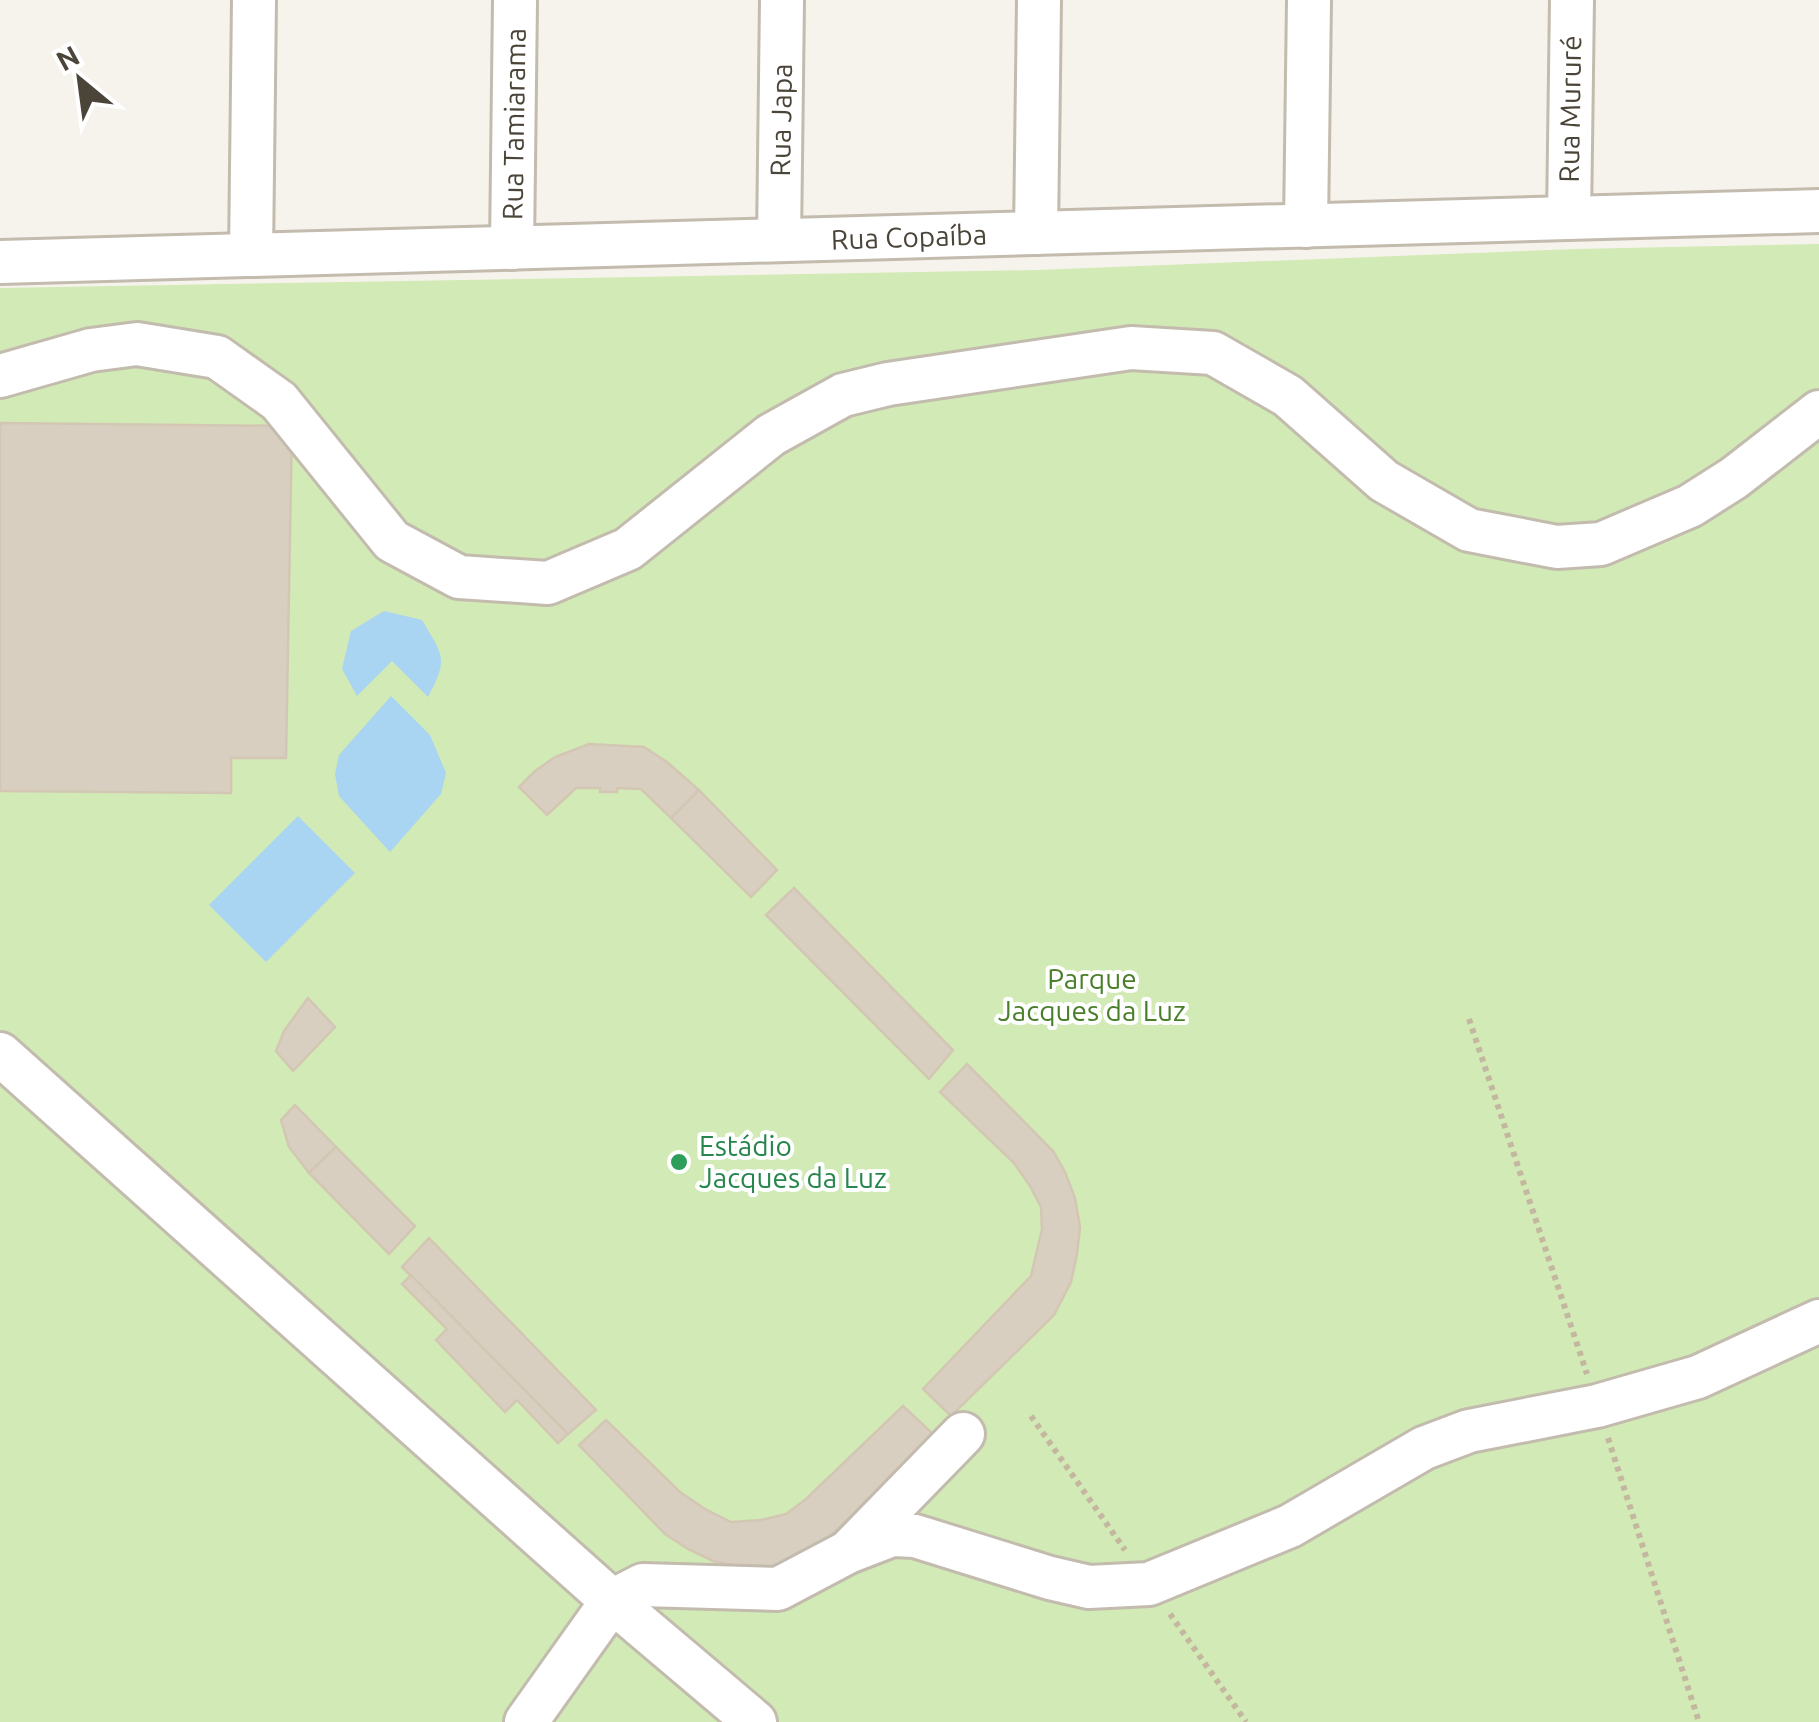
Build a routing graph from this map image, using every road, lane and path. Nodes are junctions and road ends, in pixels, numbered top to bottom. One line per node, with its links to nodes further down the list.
1 (254, 0): 13 (street)
2 (515, 0): 12 (street, Rua Tamiarama)
3 (782, 0): 11 (street, Rua Japa)
4 (1039, 0): 10 (street)
5 (1309, 0): 9 (street)
6 (1572, 0): 8 (street, Rua Mururé)
7 (1819, 211): 8 (street, Rua Copaíba)
8 (1569, 218): 9 (street, Rua Copaíba)
9 (1306, 226): 10 (street, Rua Copaíba)
10 (1036, 233): 11 (street, Rua Copaíba)
11 (779, 240): 12 (street, Rua Copaíba)
12 (512, 248): 13 (street, Rua Copaíba)
13 (251, 255): 14 (street, Rua Copaíba)
14 (0, 262)
15 (0, 376): 16 (street)
16 (1819, 412)
17 (0, 1054): 21 (street)
18 (1819, 1321): 20 (street)
19 (963, 1434): 20 (street)
20 (848, 1552): 21 (street)
21 (612, 1601): 22 (street); 23 (street)
22 (526, 1722)
23 (755, 1722)

